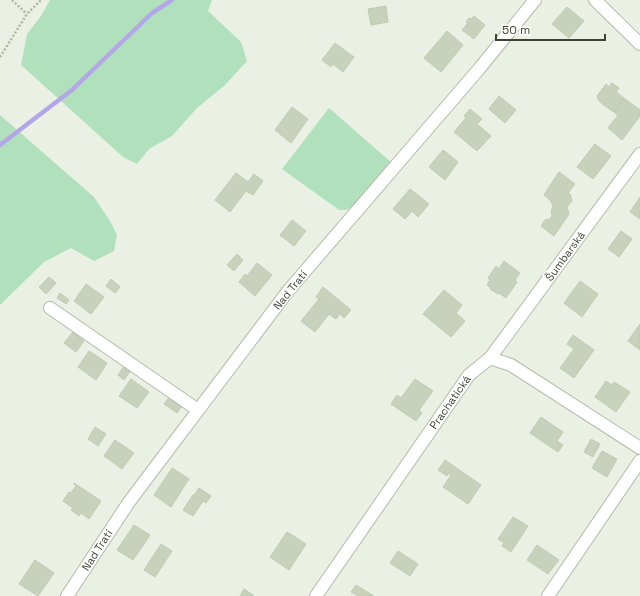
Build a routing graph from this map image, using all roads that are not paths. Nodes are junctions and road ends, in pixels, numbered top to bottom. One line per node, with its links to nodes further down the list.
1 (535, 0): 7 (street, Nad Tratí)
2 (595, 0): 3 (street)
3 (640, 44)
4 (640, 154): 6 (street, Šumbarská)
5 (50, 308): 7 (street)
6 (490, 358): 8 (street); 11 (street, Prachatická)
7 (198, 410): 10 (street, Nad Tratí)
8 (640, 448)
9 (640, 461): 12 (street)
10 (67, 596)
11 (316, 596)
12 (548, 596)

